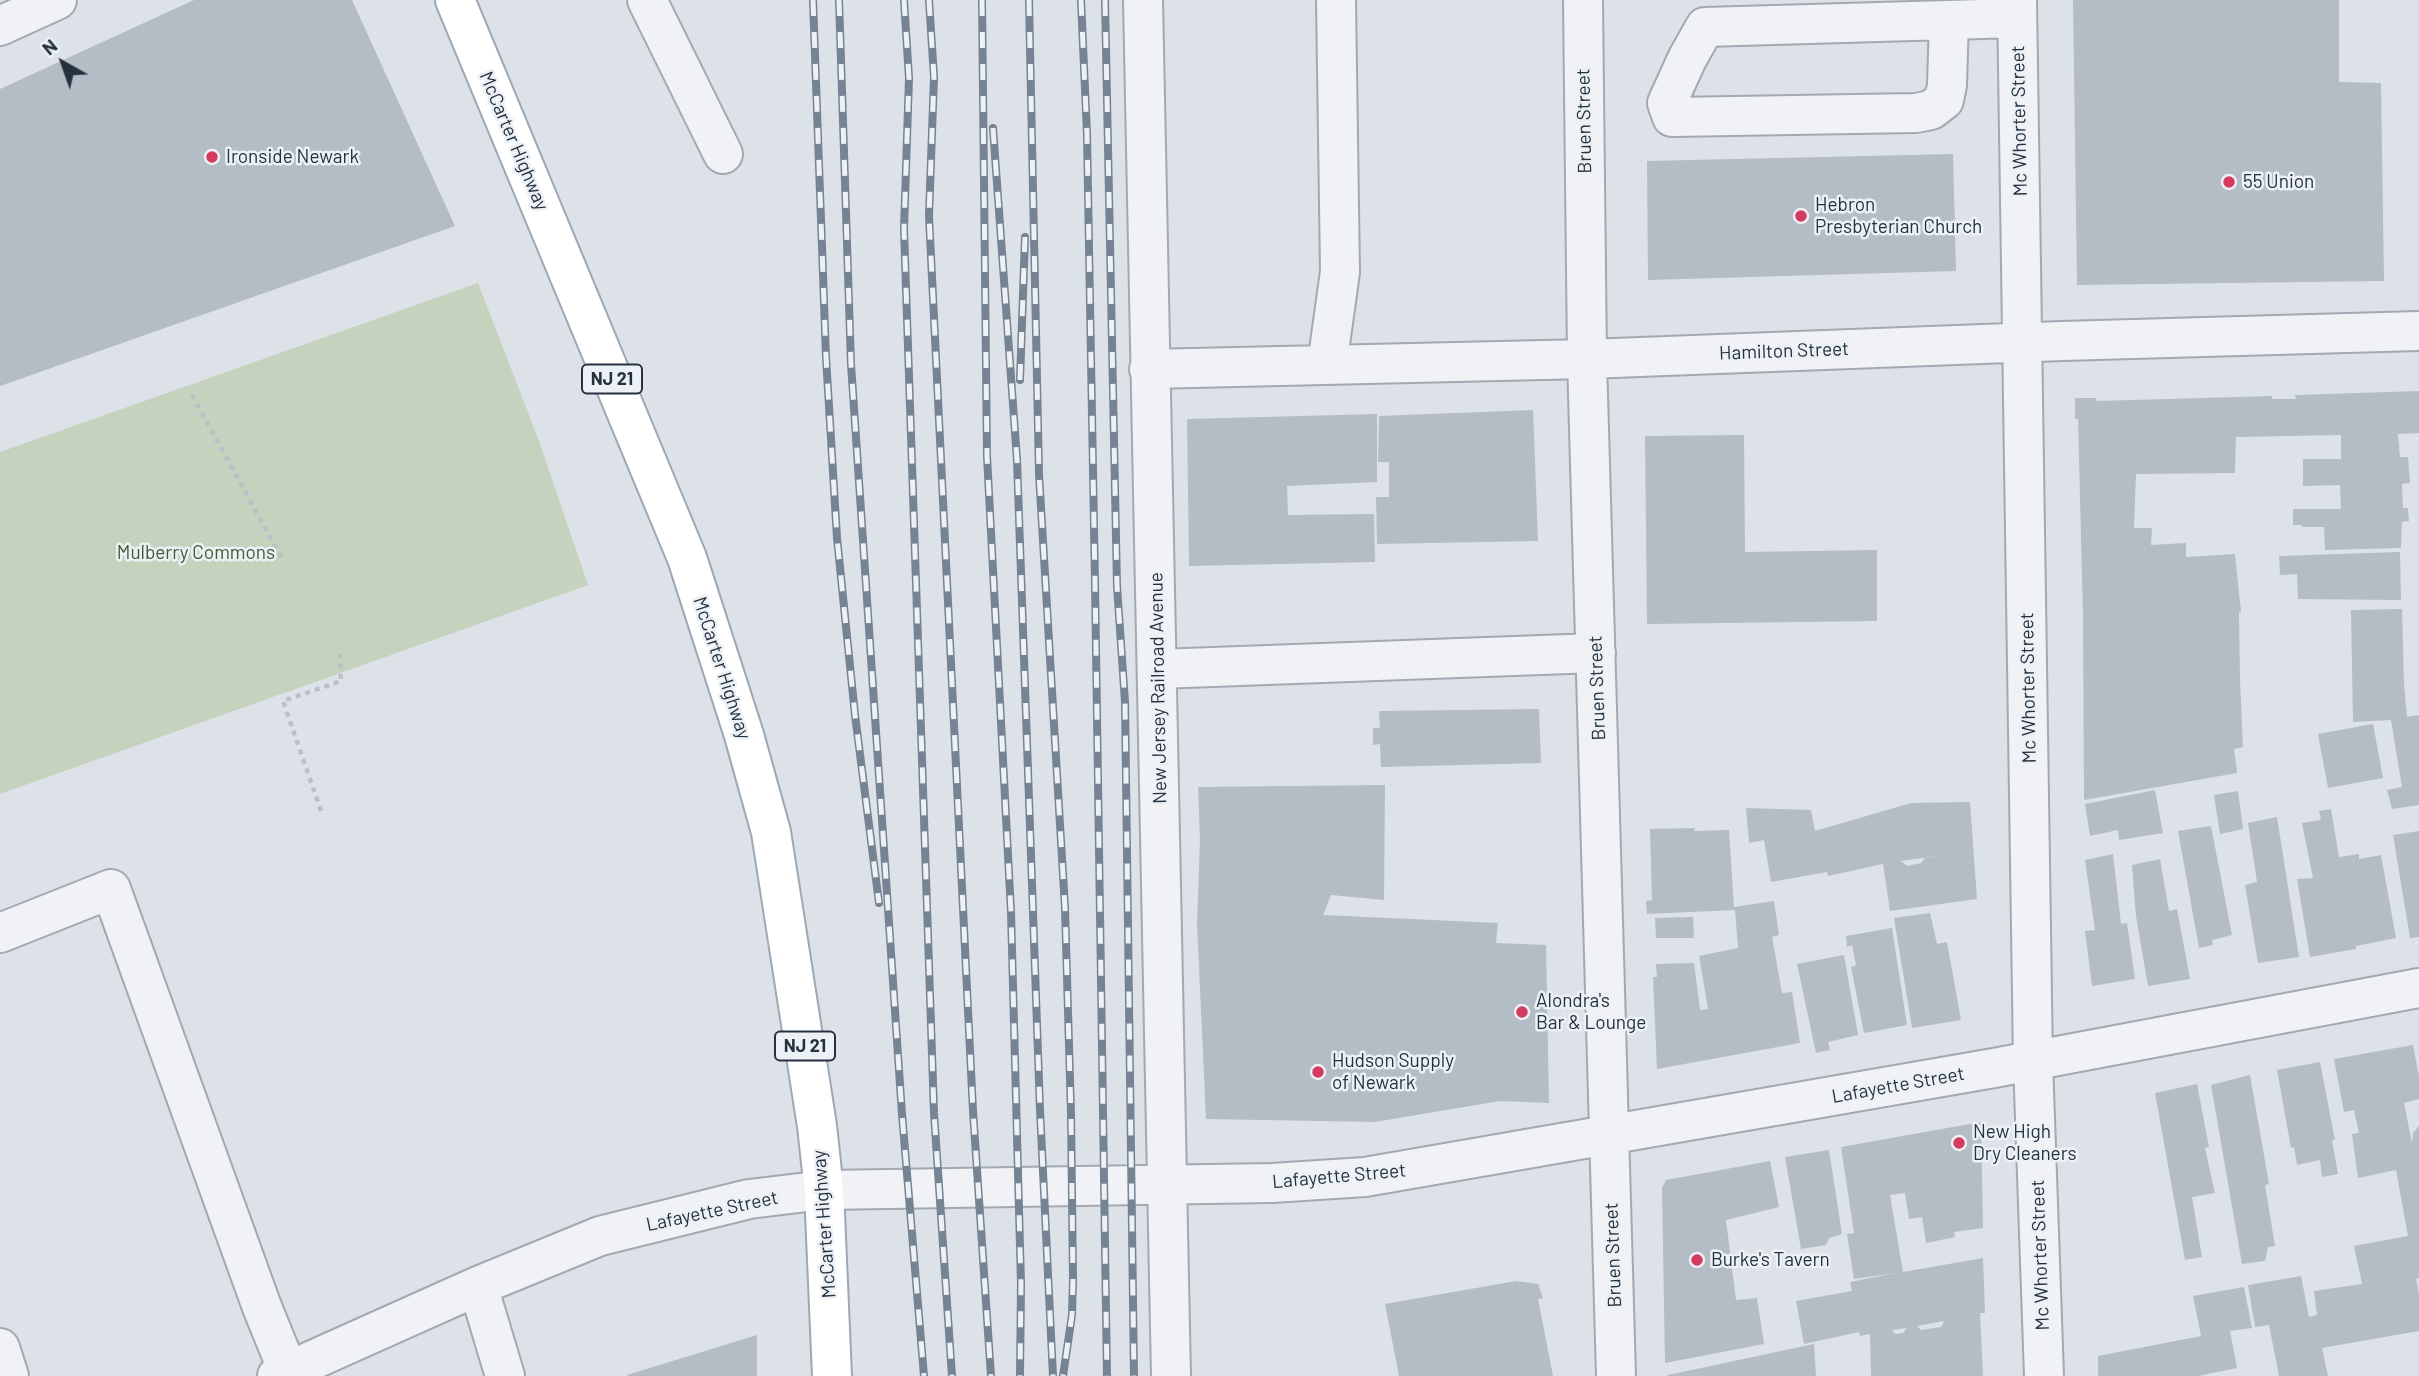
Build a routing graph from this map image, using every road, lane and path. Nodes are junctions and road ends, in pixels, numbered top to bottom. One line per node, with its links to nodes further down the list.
1 (57, 0): 9 (street)
2 (455, 0): 27 (main road, McCarter Highway / NJ 21)
3 (647, 0): 10 (street)
4 (1143, 0): 15 (street, New Jersey Railroad Avenue)
5 (1336, 0): 14 (street)
6 (1583, 0): 13 (street, Bruen Street)
7 (2017, 9): 8 (street); 12 (street, Mc Whorter Street)
8 (1949, 20): 8 (street)
9 (0, 26)
10 (723, 155)
11 (2419, 331): 12 (street, Hamilton Street)
12 (2022, 343): 13 (street, Hamilton Street); 24 (street, Mc Whorter Street)
13 (1587, 359): 14 (street, Hamilton Street); 18 (street, Bruen Street)
14 (1327, 365): 15 (street, Hamilton Street)
15 (1149, 369): 20 (street, New Jersey Railroad Avenue)
16 (192, 395): 17 (path)
17 (281, 557)
18 (1596, 653): 20 (street); 25 (street, Bruen Street)
19 (340, 654): 21 (path)
20 (1158, 669): 26 (street, New Jersey Railroad Avenue)
21 (321, 811)
22 (0, 933): 30 (street)
23 (2419, 988): 24 (street, Lafayette Street)
24 (2033, 1061): 25 (street, Lafayette Street); 36 (street, Mc Whorter Street)
25 (1608, 1135): 26 (street, Lafayette Street); 35 (street, Bruen Street)
26 (1166, 1183): 27 (street, Lafayette Street); 34 (street, New Jersey Railroad Avenue)
27 (824, 1190): 28 (street, Lafayette Street); 33 (main road, McCarter Highway / NJ 21)
28 (478, 1286): 30 (street, Lafayette Street); 32 (street)
29 (0, 1348): 31 (street)
30 (282, 1373)
31 (9, 1376)
32 (505, 1376)
33 (832, 1376)
34 (1171, 1376)
35 (1616, 1376)
36 (2044, 1376)

